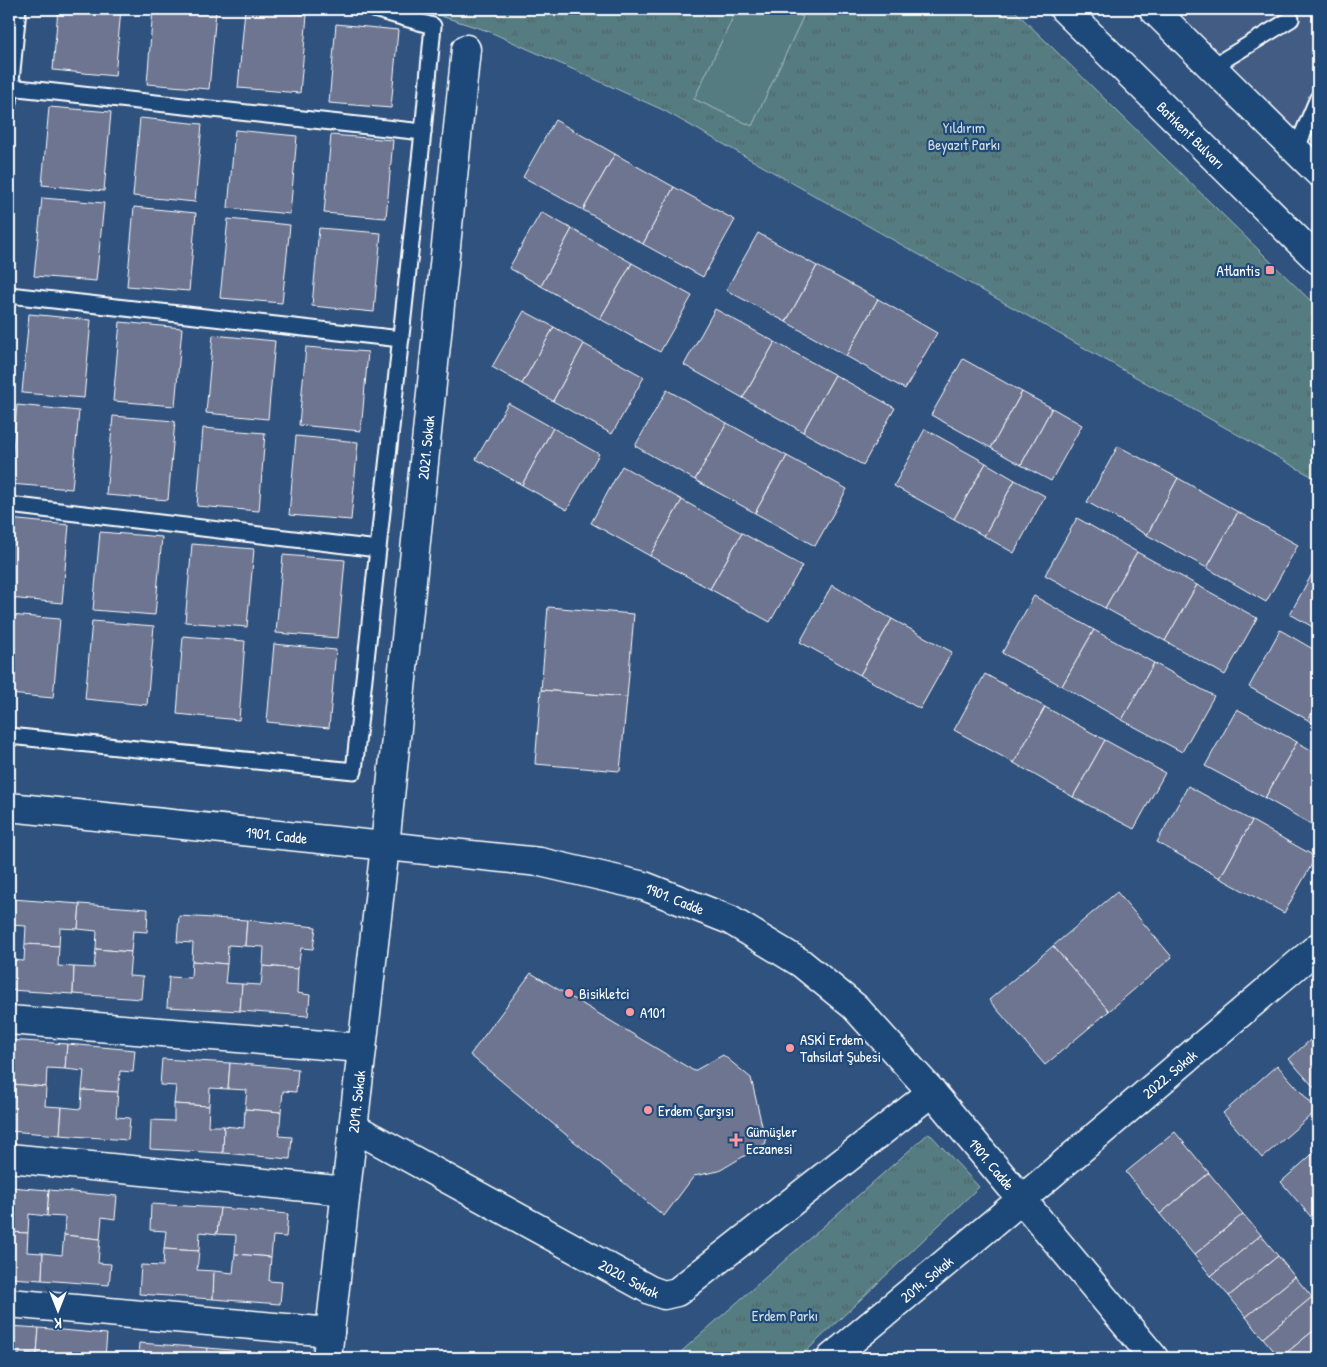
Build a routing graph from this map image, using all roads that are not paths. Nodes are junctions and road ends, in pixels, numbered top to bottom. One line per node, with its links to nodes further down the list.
1 (18, 9): 8 (lane)
2 (374, 9): 10 (lane)
3 (1064, 9): 13 (street, Batıkent Bulvarı)
4 (1153, 9): 7 (street)
5 (1291, 19): 7 (lane)
6 (466, 49): 20 (street, 2021. Sokak)
7 (1212, 67): 11 (street)
8 (9, 92): 10 (lane)
9 (1318, 98): 11 (lane)
10 (423, 132): 15 (lane)
11 (1296, 150): 12 (street)
12 (1318, 172)
13 (1318, 260)
14 (9, 295): 15 (lane)
15 (401, 338): 17 (lane)
16 (9, 505): 17 (lane)
17 (378, 549): 18 (lane)
18 (9, 736)
19 (9, 807): 20 (street, 1901. Cadde)
20 (385, 846): 23 (street, 2019. Sokak); 24 (street, 1901. Cadde)
21 (1318, 947): 28 (street, 2022. Sokak)
22 (9, 1020): 23 (street)
23 (362, 1048): 25 (street, 2019. Sokak)
24 (932, 1092): 25 (street, 2020. Sokak); 28 (street, 1901. Cadde)
25 (353, 1127): 27 (street, 2019. Sokak)
26 (9, 1158): 27 (street)
27 (346, 1191): 30 (street, 2019. Sokak)
28 (1022, 1200): 31 (street, 2014. Sokak); 32 (street, 1901. Cadde)
29 (9, 1303): 30 (street)
30 (329, 1345)
31 (831, 1358)
32 (1154, 1358)

